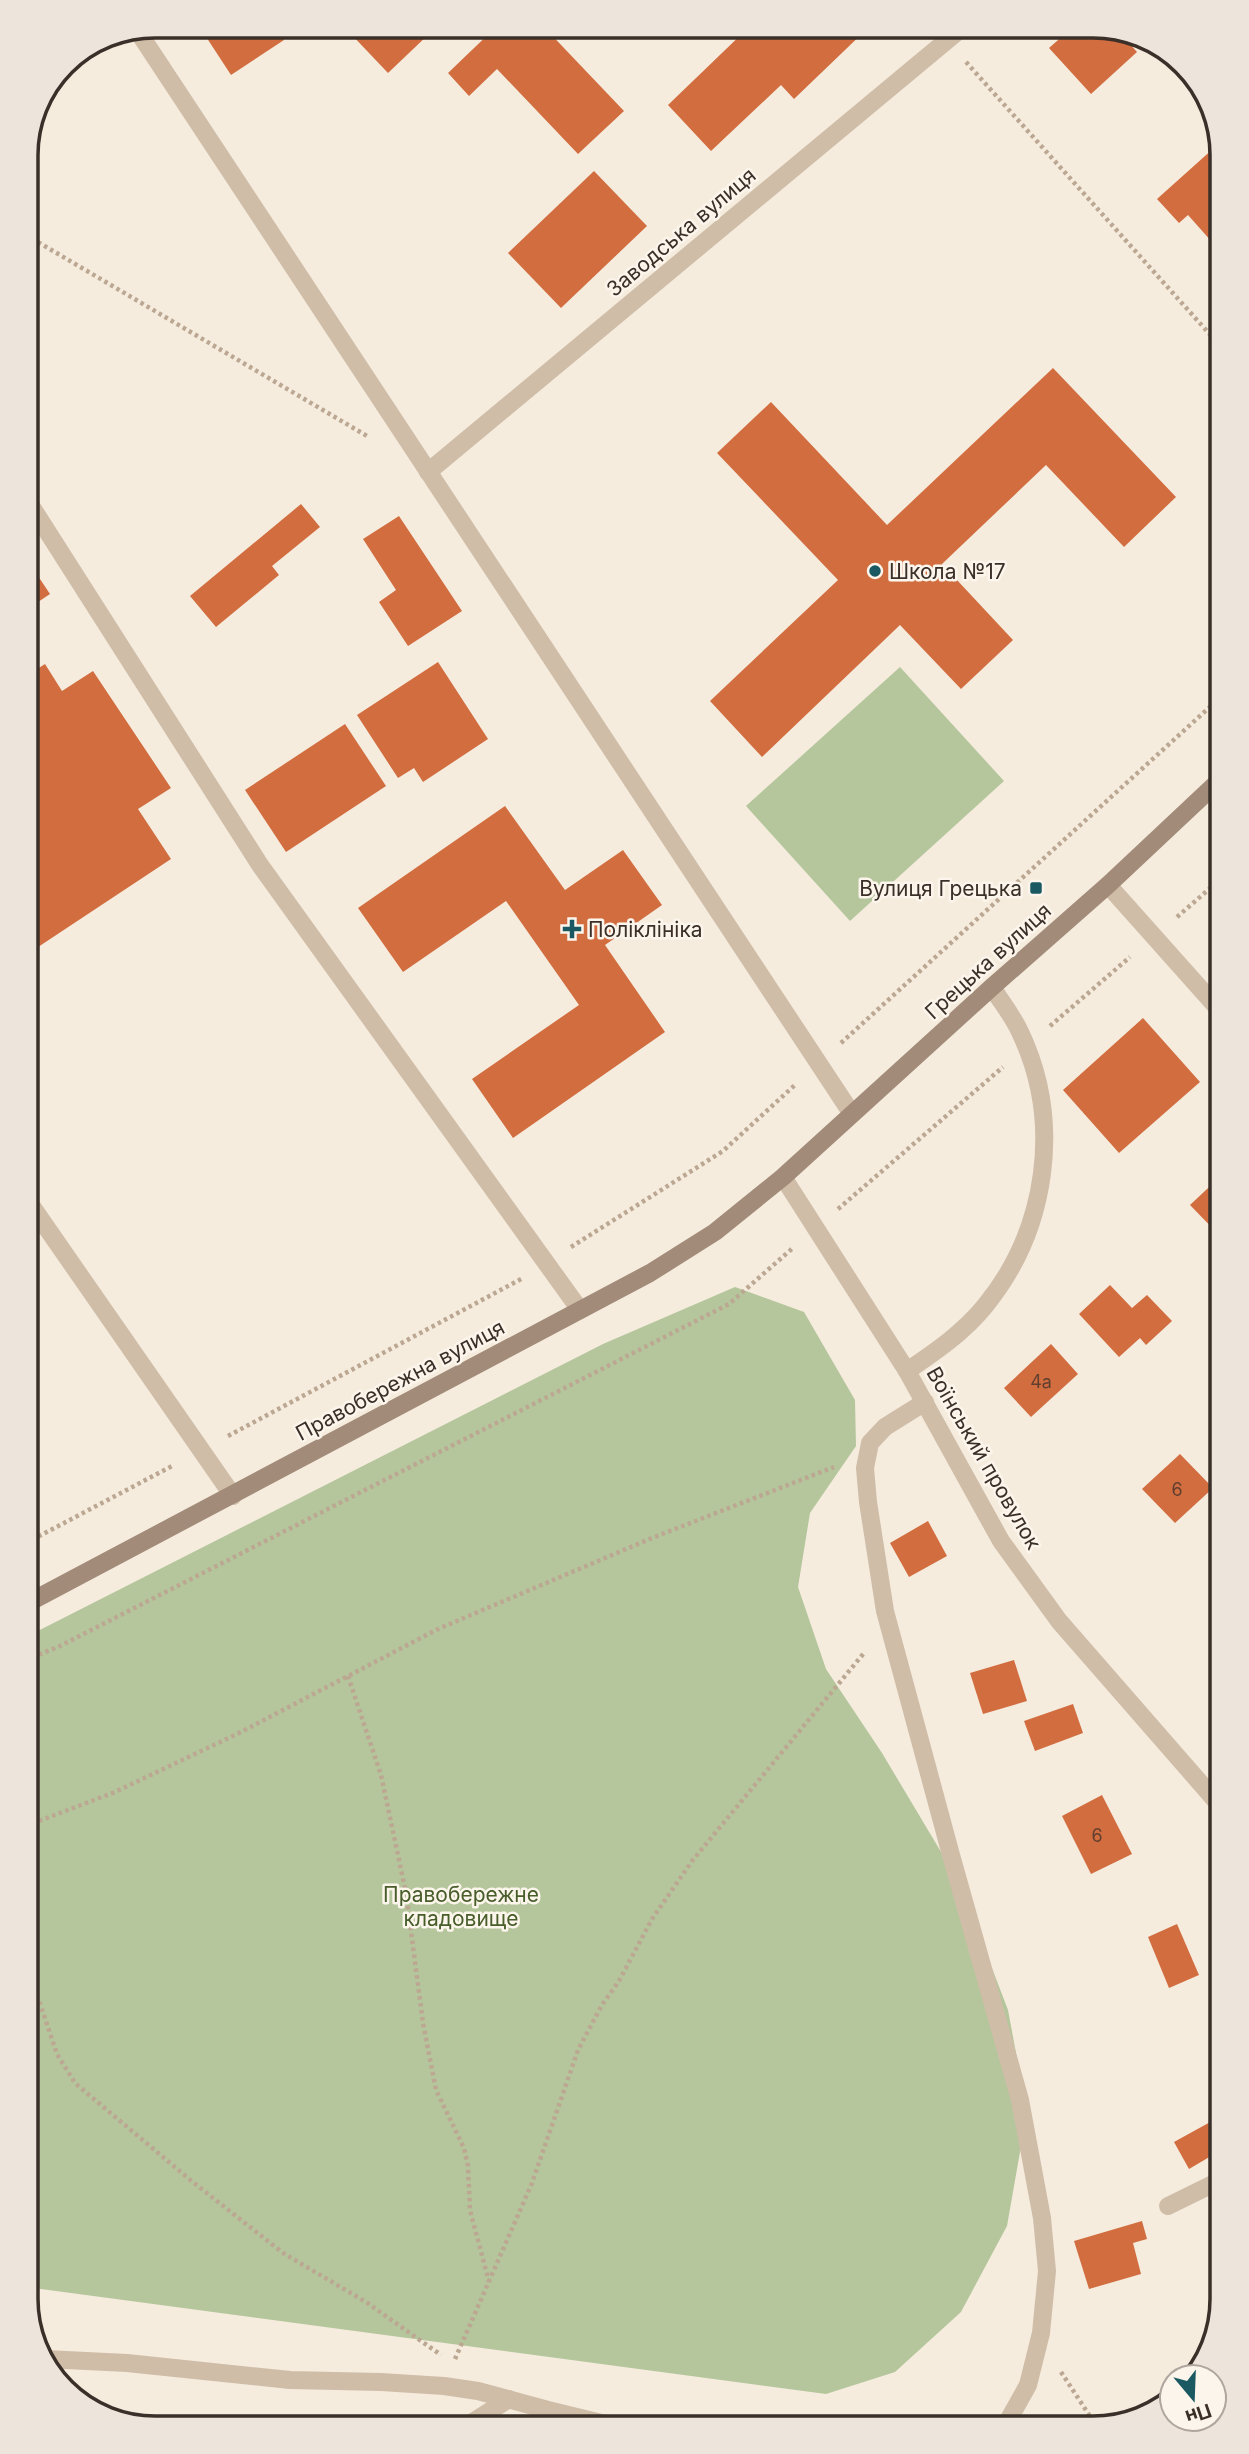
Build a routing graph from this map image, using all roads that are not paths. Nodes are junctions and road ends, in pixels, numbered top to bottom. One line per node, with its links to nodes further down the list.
1 (948, 39): 3 (street, Заводська вулиця)
2 (143, 40): 3 (street)
3 (428, 472): 9 (street)
4 (39, 518): 12 (street)
5 (1210, 790): 6 (street, Грецька вулиця)
6 (1108, 885): 7 (street, Грецька вулиця); 8 (street)
7 (992, 987): 9 (street, Грецька вулиця); 13 (street)
8 (1210, 994)
9 (852, 1114): 10 (street, Грецька вулиця)
10 (783, 1177): 12 (street, Правобережна вулиця); 13 (street, Воїнський провулок)
11 (39, 1216): 15 (street)
12 (580, 1310): 15 (street, Правобережна вулиця)
13 (907, 1371): 14 (street, Воїнський провулок)
14 (925, 1402): 17 (street, Воїнський провулок); 24 (street)
15 (233, 1496): 16 (street, Правобережна вулиця)
16 (38, 1598)
17 (1210, 1794)
18 (1210, 2185): 19 (street)
19 (1168, 2206)
20 (56, 2359): 21 (street)
21 (509, 2399): 22 (street); 23 (street)
22 (483, 2415)
23 (573, 2415)
24 (1011, 2416)

